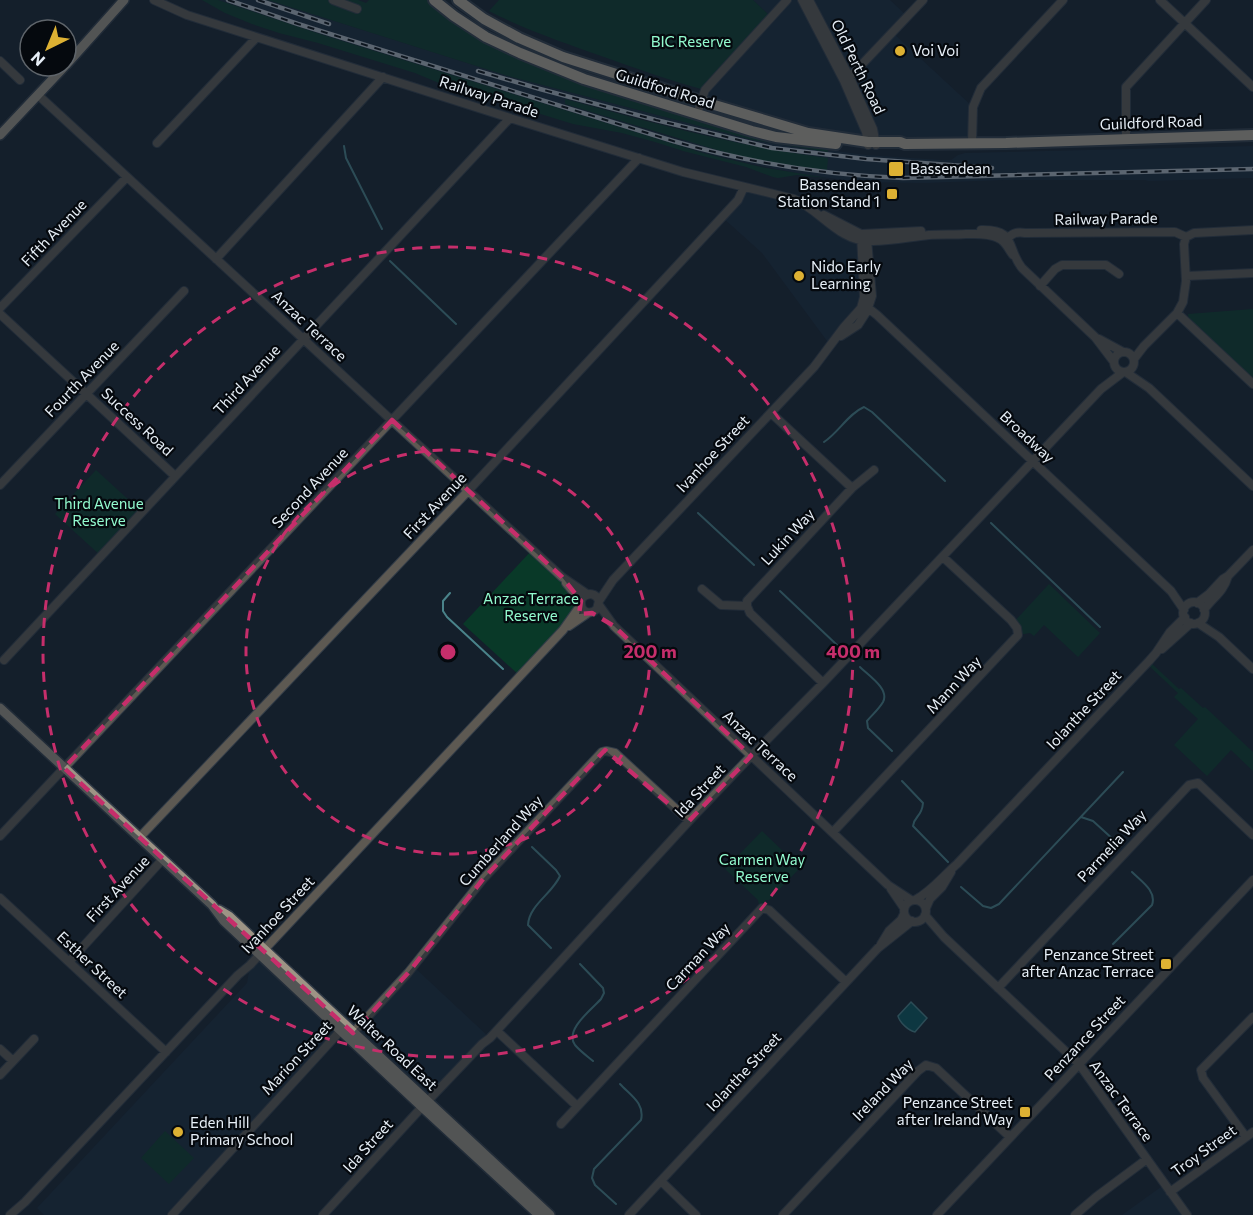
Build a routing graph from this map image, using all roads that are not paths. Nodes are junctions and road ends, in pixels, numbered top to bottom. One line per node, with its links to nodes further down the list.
1 (124, 0): 16 (main road)
2 (154, 0): 15 (street, Railway Parade)
3 (333, 0): 13 (street)
4 (434, 0): 25 (highway, Guildford Road)
5 (458, 0): 24 (highway, Guildford Road)
6 (787, 0): 24 (street)
7 (802, 0): 21 (street, Old Perth Road)
8 (809, 0): 21 (street, Old Perth Road)
9 (924, 0): 21 (street)
10 (1063, 0): 32 (street)
11 (1160, 0): 14 (street)
12 (1206, 0): 14 (street)
13 (357, 9)
14 (1185, 23): 22 (street); 29 (street)
15 (256, 38): 18 (street, Railway Parade); 30 (street)
16 (78, 52)
17 (0, 61): 20 (street)
18 (383, 77): 26 (street, Railway Parade); 42 (street)
19 (54, 78): 23 (main road)
20 (20, 80)
21 (847, 80): 31 (street, Old Perth Road)
22 (1253, 87)
23 (38, 95): 27 (main road); 34 (street, Anzac Terrace)
24 (701, 101): 25 (street); 31 (highway, Guildford Road)
25 (697, 114): 31 (highway, Guildford Road)
26 (510, 118): 33 (street, Railway Parade); 53 (street, Third Avenue)
27 (0, 135)
28 (1253, 135): 29 (highway, Guildford Road)
29 (1126, 139): 32 (highway, Guildford Road)
30 (157, 143)
31 (872, 144): 32 (highway, Guildford Road)
32 (972, 144)
33 (639, 158): 35 (street, Railway Parade); 62 (street, Second Avenue)
34 (127, 177): 42 (street, Anzac Terrace); 49 (street, Fifth Avenue)
35 (744, 187): 38 (street, Railway Parade); 69 (street, First Avenue)
36 (1253, 230): 39 (street)
37 (1025, 233): 39 (street, Railway Parade); 40 (street, Railway Parade); 41 (street)
38 (864, 237): 40 (street); 48 (street)
39 (1186, 237): 45 (street)
40 (1005, 239): 41 (street)
41 (1011, 251): 46 (street)
42 (216, 259): 53 (street, Anzac Terrace)
43 (1253, 273): 45 (street)
44 (1119, 274): 46 (street)
45 (1186, 276): 50 (street)
46 (1040, 286): 52 (street)
47 (184, 291): 60 (street, Fourth Avenue)
48 (866, 306): 61 (street, Ivanhoe Street); 63 (street, Broadway)
49 (0, 309)
50 (1177, 313): 54 (street, Ida Street); 58 (street)
51 (0, 314): 60 (street, Success Road)
52 (1095, 337): 55 (street); 56 (street)
53 (303, 339): 62 (street, Anzac Terrace); 65 (street, Third Avenue)
54 (1144, 346): 55 (street); 57 (street, Ida Street)
55 (1124, 352): 56 (street); 57 (street)
56 (1114, 364): 57 (street); 59 (street, Ida Street)
57 (1129, 368): 59 (street, Ida Street); 67 (street)
58 (1253, 384)
59 (1101, 389): 63 (street, Ida Street)
60 (87, 394): 65 (street, Success Road); 66 (street, Fourth Avenue)
61 (771, 413): 68 (street); 74 (street, Ivanhoe Street)
62 (392, 420): 69 (street, Anzac Terrace); 91 (street, Second Avenue)
63 (1033, 461): 71 (street, Ida Street); 81 (street, Broadway)
64 (874, 470): 68 (street, Lukin Way)
65 (175, 477): 86 (street, Third Avenue)
66 (0, 485)
67 (1253, 486)
68 (852, 488): 79 (street, Lukin Way)
69 (468, 491): 73 (street, Anzac Terrace); 96 (street, First Avenue)
70 (1253, 550): 72 (street, Iolanthe Street)
71 (943, 557): 88 (street, Ida Street); 93 (street, Mann Way)
72 (1228, 576): 81 (street, Iolanthe Street); 82 (street, Iolanthe Street)
73 (562, 577): 76 (street, Anzac Terrace); 77 (street, Anzac Terrace)
74 (614, 580): 76 (street, Ivanhoe Street); 78 (street, Ivanhoe Street)
75 (702, 589): 79 (street)
76 (589, 594): 77 (street); 78 (street)
77 (580, 603): 80 (street); 84 (street, Ivanhoe Street)
78 (599, 603): 80 (street); 83 (street, Anzac Terrace)
79 (747, 606): 88 (street)
80 (590, 613): 83 (street, Anzac Terrace); 84 (street, Ivanhoe Street)
81 (1191, 613): 82 (street, Iolanthe Street); 82 (street, Broadway); 85 (street, Broadway); 98 (street, Iolanthe Street)
82 (1204, 613): 85 (street, Broadway)
83 (614, 626): 90 (street, Anzac Terrace)
84 (563, 630): 106 (street, Ivanhoe Street)
85 (1219, 637): 87 (street, Broadway)
86 (4, 660)
87 (1253, 669)
88 (824, 683): 90 (street, Ida Street)
89 (0, 708): 91 (main road, Walter Road East)
90 (751, 756): 92 (street, Ida Street); 93 (street, Anzac Terrace)
91 (64, 768): 95 (street, Second Avenue); 96 (main road, Walter Road East)
92 (689, 822): 112 (street, Ida Street); 113 (street, Cumberland Way)
93 (833, 832): 100 (street, Anzac Terrace)
94 (1253, 835): 109 (street, Parmelia Way)
95 (0, 836)
96 (139, 838): 97 (main road, Walter Road East)
97 (162, 860): 106 (main road, Walter Road East); 107 (street, First Avenue)
98 (957, 864): 102 (street, Iolanthe Street); 104 (street, Iolanthe Street)
99 (1253, 880): 118 (street, Penzance Street)
100 (888, 885): 102 (street, Anzac Terrace); 103 (street, Anzac Terrace)
101 (0, 897): 107 (street, Esther Street)
102 (913, 900): 103 (street, Iolanthe Street); 104 (street, Anzac Terrace)
103 (904, 911): 104 (street, Anzac Terrace); 105 (street, Iolanthe Street)
104 (921, 916): 105 (street, Iolanthe Street); 109 (street, Anzac Terrace)
105 (878, 948): 108 (street, Iolanthe Street)
106 (262, 952): 111 (main road, Walter Road East); 116 (street, Ivanhoe Street)
107 (69, 962): 116 (street, Esther Street)
108 (846, 982): 121 (street, Carman Way); 126 (street, Iolanthe Street)
109 (998, 988): 118 (street, Anzac Terrace)
110 (1253, 1017): 123 (street)
111 (343, 1028): 113 (main road, Walter Road East); 129 (street, Marion Street)
112 (497, 1030): 120 (street, Ida Street); 121 (street)
113 (350, 1035): 120 (main road, Walter Road East)
114 (34, 1039): 117 (street)
115 (0, 1049): 117 (street)
116 (166, 1052): 128 (street, Ivanhoe Street)
117 (13, 1061): 119 (street)
118 (1079, 1064): 124 (street, Penzance Street); 125 (street, Anzac Terrace)
119 (0, 1075)
120 (425, 1104): 130 (street, Ida Street); 131 (main road, Walter Road East); 132 (main road, Walter Road East)
121 (577, 1106): 122 (street, Carman Way)
122 (561, 1124)
123 (1250, 1134): 127 (street, Troy Street)
124 (1010, 1137): 135 (street, Ireland Way); 136 (street, Penzance Street)
125 (1147, 1159): 127 (street, Anzac Terrace); 137 (street)
126 (661, 1181): 133 (street, Iolanthe Street); 134 (street)
127 (1170, 1192): 138 (street, Anzac Terrace)
128 (10, 1215)
129 (172, 1215)
130 (323, 1215)
131 (539, 1215)
132 (550, 1215)
133 (629, 1215)
134 (696, 1215)
135 (783, 1215)
136 (937, 1215)
137 (1075, 1215)
138 (1187, 1215)

